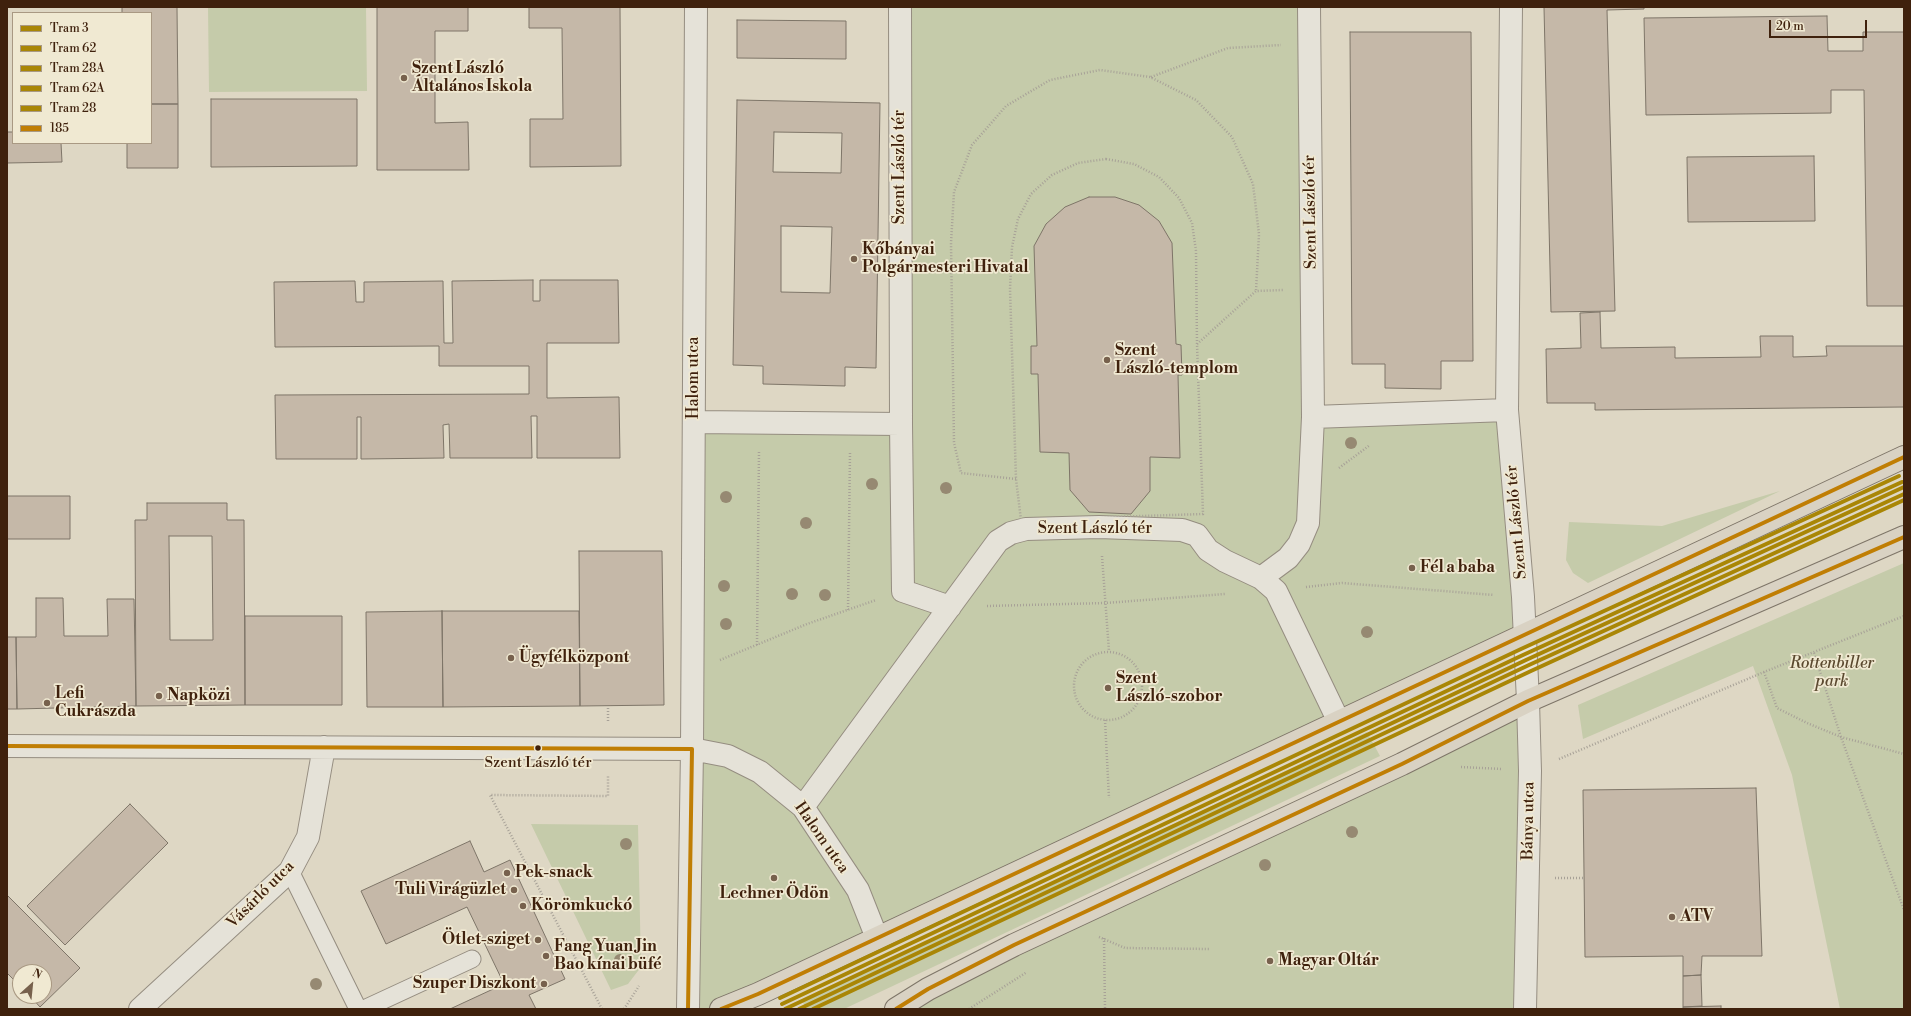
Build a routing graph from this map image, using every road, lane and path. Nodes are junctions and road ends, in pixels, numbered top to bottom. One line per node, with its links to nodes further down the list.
1 (696, 7): 12 (street, Halom utca)
2 (900, 7): 15 (street, Szent László tér)
3 (1309, 7): 5 (street, Szent László tér)
4 (1511, 7): 10 (street, Szent László tér)
5 (1310, 43): 6 (path); 7 (street, Szent László tér)
6 (1150, 77): 8 (path); 18 (path)
7 (1312, 289): 8 (path); 11 (street, Szent László tér)
8 (1256, 291): 9 (path)
9 (1197, 344): 18 (path); 18 (path)
10 (1507, 410): 11 (street); 27 (street, Szent László tér)
11 (1313, 417): 19 (street, Szent László tér)
12 (694, 422): 13 (street); 31 (street, Halom utca)
13 (759, 423): 14 (street); 28 (path)
14 (851, 423): 15 (street); 25 (path)
15 (901, 424): 23 (street, Szent László tér)
16 (1376, 440): 19 (path)
17 (1904, 457): 27 (main road)
18 (1016, 479)
19 (1309, 490): 22 (street, Szent László tér)
20 (1099, 527): 22 (street, Szent László tér); 24 (street, Szent László tér); 29 (path)
21 (1904, 537): 33 (main road)
22 (1261, 578): 35 (street, Szent László tér)
23 (903, 590): 24 (street); 25 (path)
24 (950, 607): 44 (street, Szent László tér)
25 (848, 610): 28 (path)
26 (1904, 616): 30 (path)
27 (1524, 634): 33 (street, Bánya utca); 35 (main road)
28 (757, 645): 31 (path)
29 (1109, 651): 34 (path); 34 (path)
30 (1814, 652): 32 (path); 36 (path)
31 (693, 672): 39 (street, Halom utca)
32 (1764, 672): 36 (path); 42 (path)
33 (1528, 701): 42 (street, Bánya utca); 64 (main road)
34 (1105, 720): 45 (path)
35 (1339, 722): 45 (main road)
36 (1841, 737): 40 (path); 49 (path)
37 (7, 746): 38 (street)
38 (324, 747): 39 (street); 46 (street, Vásárló utca)
39 (692, 749): 44 (street, Halom utca); 62 (street, Halom utca)
40 (1904, 754)
41 (1456, 767): 42 (path)
42 (1530, 771): 66 (street, Bánya utca)
43 (608, 796): 60 (path)
44 (803, 807): 52 (street, Halom utca)
45 (1110, 829): 52 (main road)
46 (290, 871): 57 (street, Vásárló utca); 58 (lane)
47 (1566, 878): 48 (path)
48 (1584, 878)
49 (1904, 910)
50 (1104, 933): 53 (path)
51 (1098, 936): 53 (path)
52 (877, 938): 63 (main road)
53 (1104, 939): 54 (path); 65 (path)
54 (1210, 949)
55 (472, 959): 59 (lane)
56 (639, 986): 61 (path)
57 (140, 1009)
58 (358, 1009)
59 (364, 1009)
60 (602, 1009)
61 (624, 1009)
62 (688, 1009)
63 (721, 1009)
64 (896, 1009)
65 (1105, 1009)
66 (1525, 1009)

